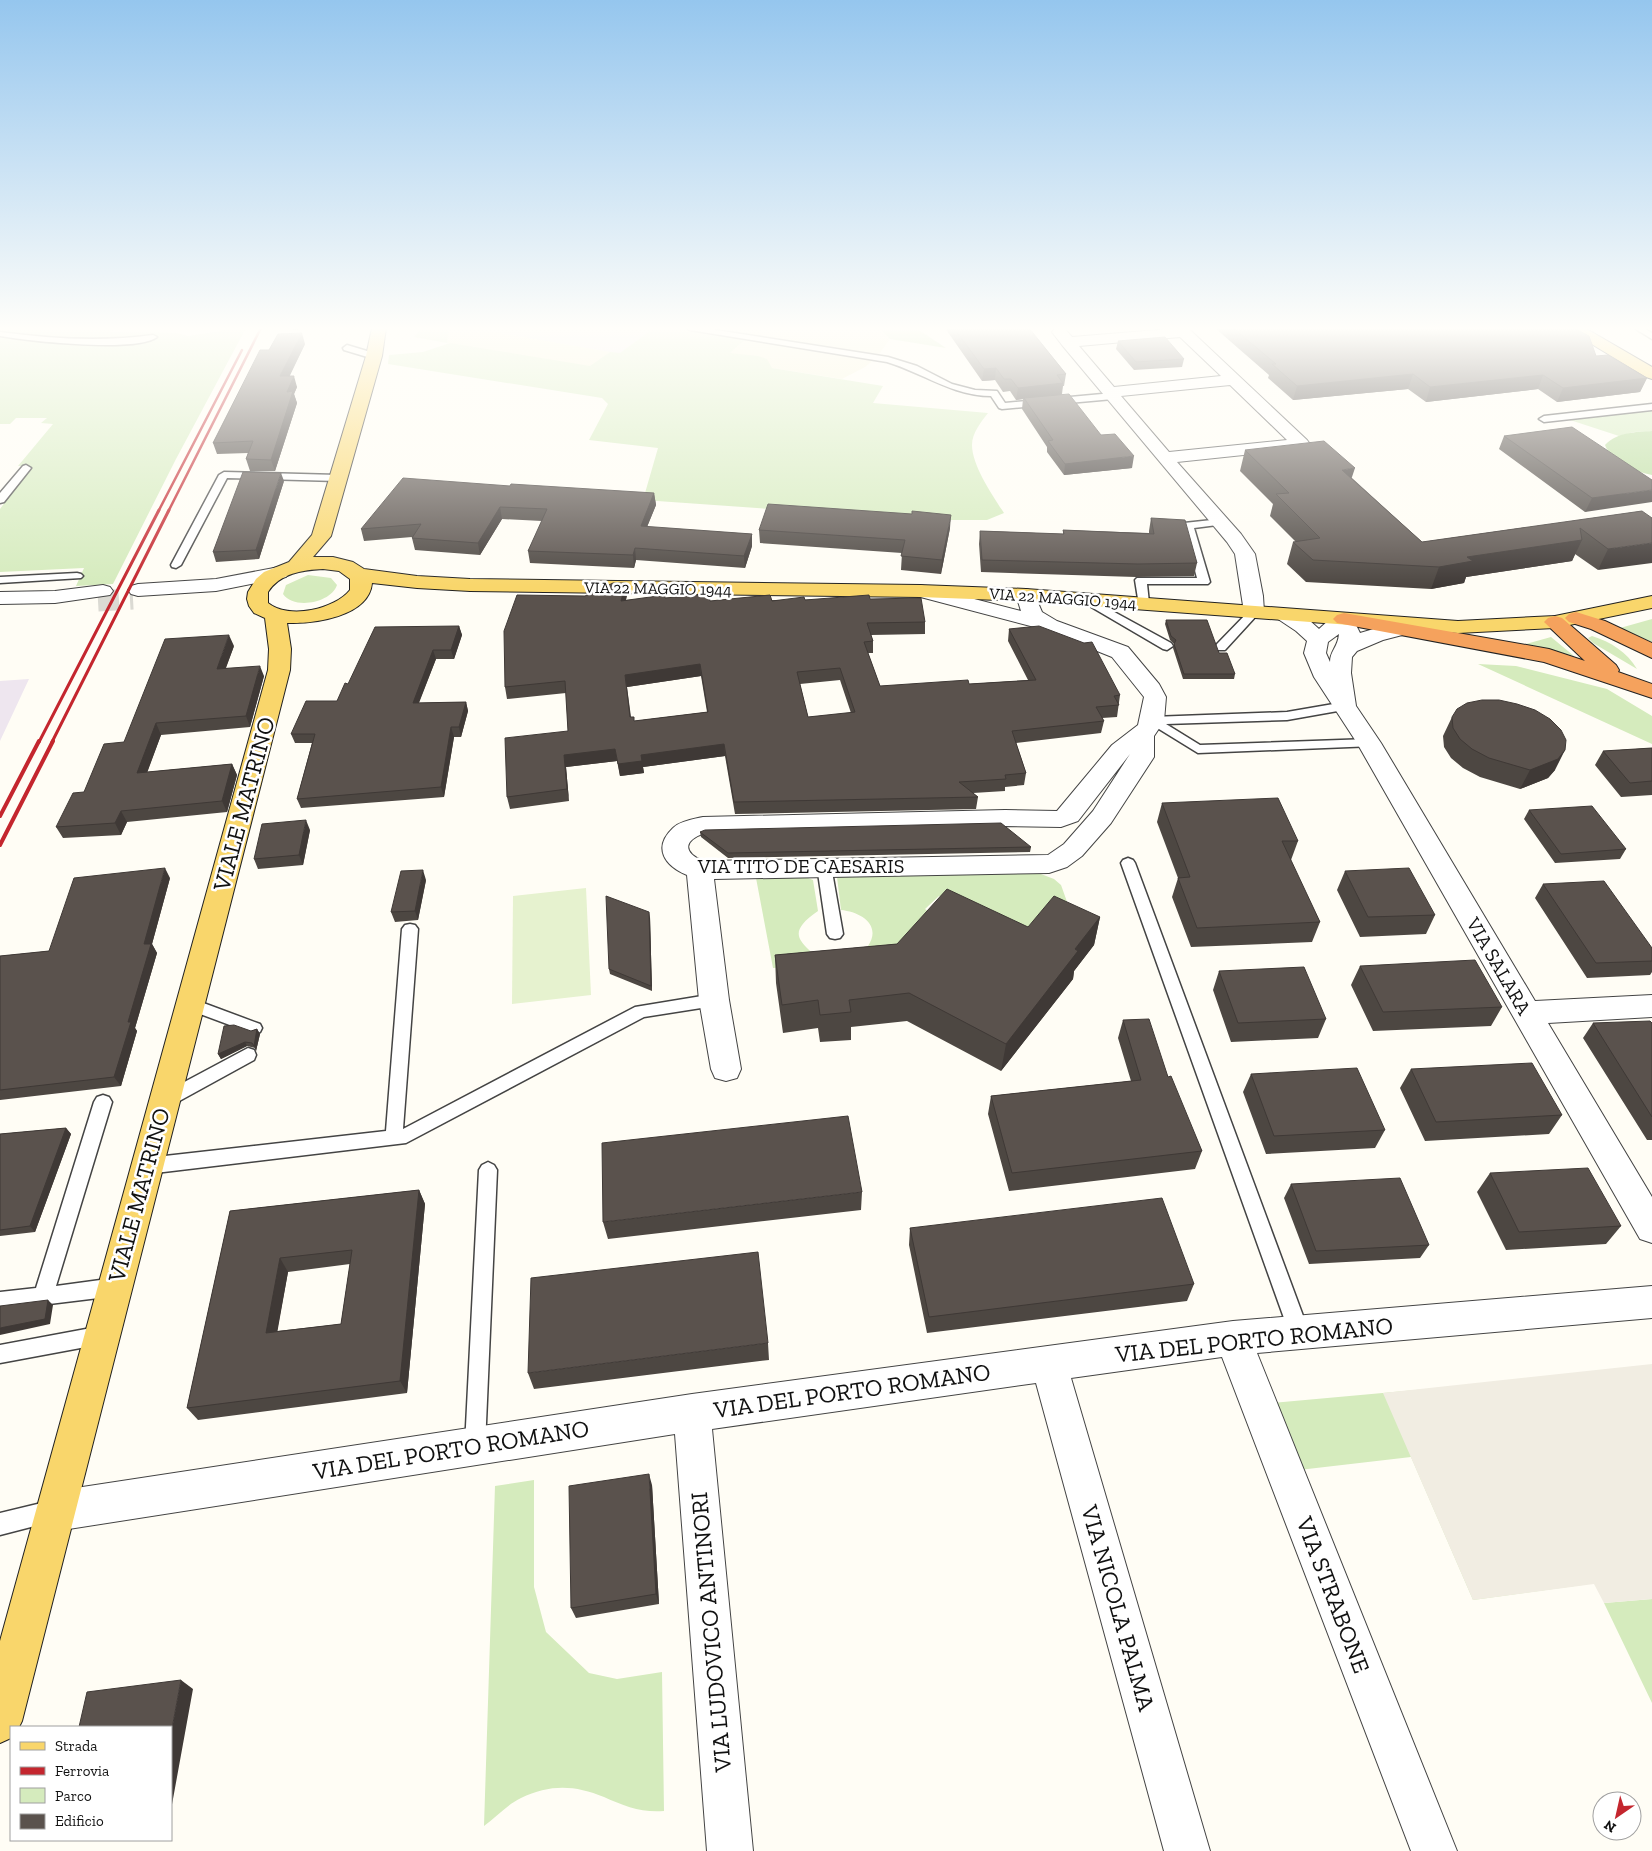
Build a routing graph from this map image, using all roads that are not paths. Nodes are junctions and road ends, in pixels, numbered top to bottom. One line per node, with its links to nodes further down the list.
1 (357, 414): 8 (main road)
2 (1129, 414): 6 (street)
3 (1270, 414): 6 (street)
4 (1586, 414): 5 (lane)
5 (1544, 419)
6 (1164, 458): 10 (street)
7 (26, 468): 9 (lane)
8 (338, 478): 11 (main road); 12 (lane)
9 (0, 500)
10 (1221, 522): 24 (lane); 27 (street)
11 (321, 536): 13 (main road); 14 (main road)
12 (176, 565)
13 (287, 570): 14 (main road, VIA 22 MAGGIO 1944); 26 (main road); 26 (street)
14 (352, 570): 17 (main road, VIA 22 MAGGIO 1944); 25 (main road)
15 (77, 576): 16 (lane)
16 (0, 580)
17 (470, 585): 18 (main road, VIA 22 MAGGIO 1944); 25 (main road, VIA 22 MAGGIO 1944)
18 (920, 591): 19 (main road, VIA 22 MAGGIO 1944); 32 (street, VIA TITO DE CAESARIS)
19 (1026, 595): 22 (main road, VIA 22 MAGGIO 1944); 32 (street, VIA TITO DE CAESARIS)
20 (101, 596): 21 (street)
21 (0, 598)
22 (1085, 599): 24 (main road, VIA 22 MAGGIO 1944); 35 (lane)
23 (1652, 602): 31 (main road)
24 (1143, 603): 27 (main road, VIA 22 MAGGIO 1944)
25 (345, 605): 28 (main road, VIA 22 MAGGIO 1944)
26 (266, 608): 28 (main road); 39 (main road, VIALE MATRINO)
27 (1254, 612): 29 (main road, VIA 22 MAGGIO 1944); 37 (lane)
28 (325, 613): 39 (main road, VIALE MATRINO)
29 (1285, 615): 30 (main road, VIA 22 MAGGIO 1944); 34 (street)
30 (1344, 619): 33 (highway); 34 (street); 36 (street, VIA SALARA)
31 (1566, 620): 33 (main road); 38 (highway); 40 (highway)
32 (1050, 625): 44 (street, VIA TITO DE CAESARIS)
33 (1403, 626): 36 (street); 40 (highway)
34 (1318, 640): 43 (street, VIA SALARA)
35 (1167, 646)
36 (1348, 646): 43 (street, VIA SALARA)
37 (1221, 647)
38 (1652, 651)
39 (280, 670): 56 (main road, VIALE MATRINO)
40 (1618, 678): 41 (highway); 42 (highway)
41 (1652, 691)
42 (1652, 704)
43 (1345, 706): 44 (lane); 45 (street, VIA SALARA)
44 (1147, 728): 45 (lane); 46 (street); 48 (street, VIA TITO DE CAESARIS)
45 (1369, 743): 58 (street, VIA SALARA)
46 (1074, 811): 47 (street, VIA TITO DE CAESARIS); 48 (street)
47 (1033, 819): 49 (street, VIA TITO DE CAESARIS); 52 (street, VIA TITO DE CAESARIS)
48 (1099, 820): 49 (street, VIA TITO DE CAESARIS)
49 (1065, 856): 51 (street, VIA TITO DE CAESARIS)
50 (1128, 862): 72 (lane)
51 (824, 866): 52 (street, VIA TITO DE CAESARIS); 54 (lane)
52 (700, 870): 55 (street)
53 (410, 929): 64 (lane)
54 (835, 934)
55 (714, 1000): 61 (street); 64 (lane)
56 (190, 1004): 59 (lane); 62 (main road, VIALE MATRINO)
57 (1652, 1006): 58 (street)
58 (1527, 1013): 67 (street, VIA SALARA)
59 (254, 1028)
60 (248, 1055): 62 (lane)
61 (726, 1069)
62 (164, 1101): 65 (main road, VIALE MATRINO)
63 (103, 1102): 69 (lane)
64 (394, 1137): 65 (lane)
65 (147, 1166): 68 (main road, VIALE MATRINO)
66 (488, 1170): 78 (lane)
67 (1652, 1228)
68 (115, 1288): 69 (lane); 73 (main road, VIALE MATRINO)
69 (43, 1296): 70 (lane)
70 (0, 1301)
71 (1652, 1302): 72 (street, VIA DEL PORTO ROMANO)
72 (1299, 1332): 74 (street, VIA DEL PORTO ROMANO)
73 (102, 1335): 75 (lane); 79 (main road, VIALE MATRINO)
74 (1233, 1338): 76 (street, VIA DEL PORTO ROMANO); 84 (street, VIA STRABONE)
75 (0, 1354)
76 (1049, 1365): 77 (street, VIA DEL PORTO ROMANO); 83 (street, VIA NICOLA PALMA)
77 (692, 1413): 78 (street, VIA DEL PORTO ROMANO); 82 (street, VIA LUDOVICO ANTINORI)
78 (475, 1446): 79 (street, VIA DEL PORTO ROMANO)
79 (56, 1510): 80 (lane); 81 (main road, VIALE MATRINO)
80 (0, 1524)
81 (0, 1721)
82 (730, 1851)
83 (1187, 1851)
84 (1434, 1851)

